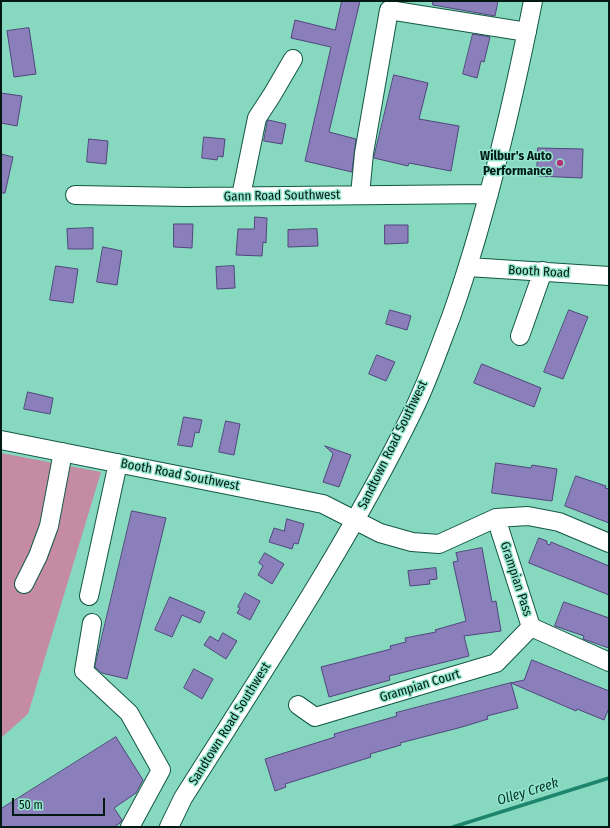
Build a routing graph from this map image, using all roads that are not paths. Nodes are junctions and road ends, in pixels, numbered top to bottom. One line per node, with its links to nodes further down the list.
1 (533, 1): 2 (street, Sandtown Road Southwest)
2 (527, 32): 4 (street, Sandtown Road Southwest); 6 (street)
3 (293, 59): 7 (street)
4 (489, 194): 6 (street, Gann Road Southwest); 8 (street, Sandtown Road Southwest)
5 (75, 195): 7 (street, Gann Road Southwest)
6 (360, 195): 7 (street, Gann Road Southwest)
7 (241, 196)
8 (468, 267): 9 (street, Booth Road); 16 (street, Sandtown Road Southwest)
9 (543, 272): 10 (street, Booth Road); 11 (street)
10 (609, 276)
11 (520, 336)
12 (1, 440): 13 (street, Booth Road Southwest)
13 (63, 452): 14 (street, Booth Road Southwest); 18 (street)
14 (118, 463): 16 (street, Booth Road Southwest); 19 (street)
15 (496, 518): 16 (street, Booth Road Southwest); 17 (street); 21 (street, Grampian Pass)
16 (356, 520): 25 (street, Sandtown Road Southwest)
17 (609, 543)
18 (24, 584)
19 (89, 596)
20 (92, 623): 24 (street)
21 (531, 627): 22 (street, Grampian Pass); 23 (street, Grampian Court)
22 (609, 662)
23 (298, 705)
24 (130, 827)
25 (169, 827)

